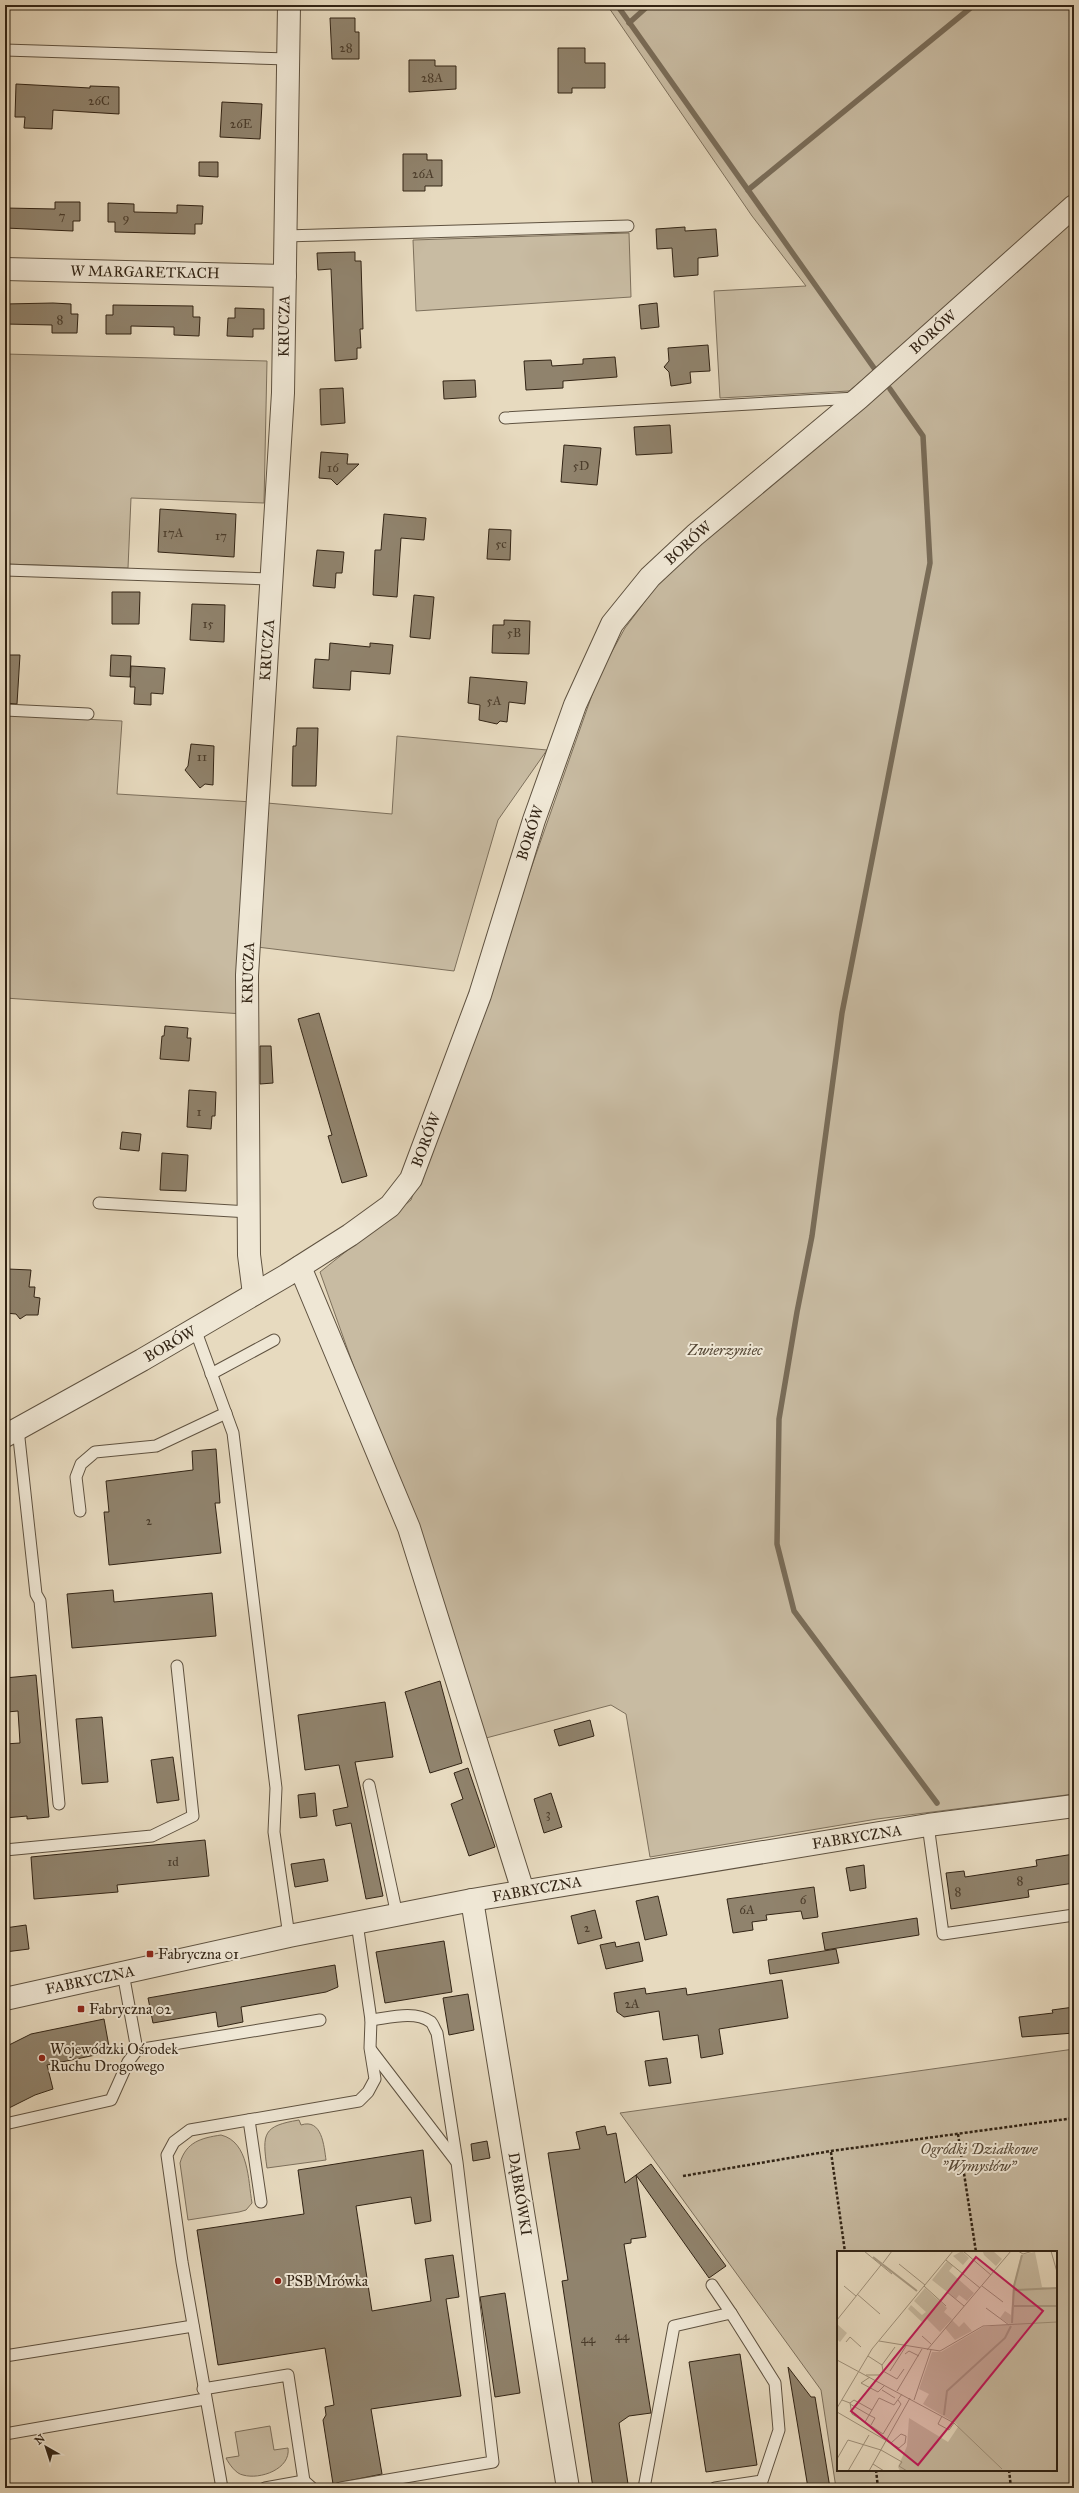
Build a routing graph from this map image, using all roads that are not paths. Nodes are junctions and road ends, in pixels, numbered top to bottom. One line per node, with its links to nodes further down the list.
1 (289, 5): 3 (street, KRUCZA)
2 (5, 50): 3 (lane)
3 (288, 59): 6 (street, KRUCZA)
4 (1074, 206): 9 (street, BORÓW)
5 (628, 226): 6 (lane)
6 (285, 236): 8 (street, KRUCZA)
7 (5, 269): 8 (street, W MARGARETKACH)
8 (285, 276): 12 (street, KRUCZA)
9 (859, 398): 10 (lane); 17 (street, BORÓW)
10 (505, 418)
11 (5, 570): 12 (lane)
12 (271, 579): 16 (street, KRUCZA)
13 (5, 710): 14 (lane)
14 (88, 714)
15 (99, 1203): 16 (lane)
16 (249, 1212): 18 (street, KRUCZA)
17 (300, 1267): 18 (street, BORÓW); 31 (street)
18 (254, 1294): 19 (street, BORÓW)
19 (195, 1329): 21 (lane); 23 (street, BORÓW)
20 (274, 1340): 21 (lane)
21 (211, 1374): 22 (lane)
22 (226, 1414): 24 (lane); 36 (lane)
23 (11, 1433): 27 (lane)
24 (80, 1511)
25 (177, 1666): 30 (lane)
26 (369, 1785): 34 (lane)
27 (59, 1804)
28 (1074, 1806): 29 (street, FABRYCZNA)
29 (928, 1825): 31 (street, FABRYCZNA); 33 (lane)
30 (5, 1850)
31 (523, 1891): 32 (street, FABRYCZNA)
32 (472, 1900): 34 (street, FABRYCZNA); 57 (street, DĄBRÓWKI)
33 (1074, 1915)
34 (397, 1916): 35 (street, FABRYCZNA)
35 (357, 1923): 36 (street, FABRYCZNA); 40 (lane)
36 (289, 1936): 37 (street, FABRYCZNA)
37 (123, 1973): 38 (street, FABRYCZNA); 42 (lane)
38 (5, 1999)
39 (320, 2020): 42 (lane)
40 (371, 2020): 41 (lane); 45 (lane)
41 (370, 2048): 43 (lane); 45 (lane)
42 (137, 2050): 44 (lane)
43 (249, 2120): 46 (lane); 49 (lane)
44 (5, 2124)
45 (457, 2162): 56 (lane)
46 (261, 2202)
47 (712, 2285): 48 (lane)
48 (730, 2313): 58 (lane); 59 (lane)
49 (193, 2326): 50 (lane); 51 (lane)
50 (5, 2356)
51 (204, 2394): 52 (lane); 53 (lane); 54 (lane)
52 (5, 2434)
53 (308, 2484): 55 (lane)
54 (222, 2488)
55 (265, 2488)
56 (341, 2488)
57 (568, 2488)
58 (644, 2488)
59 (716, 2488)

